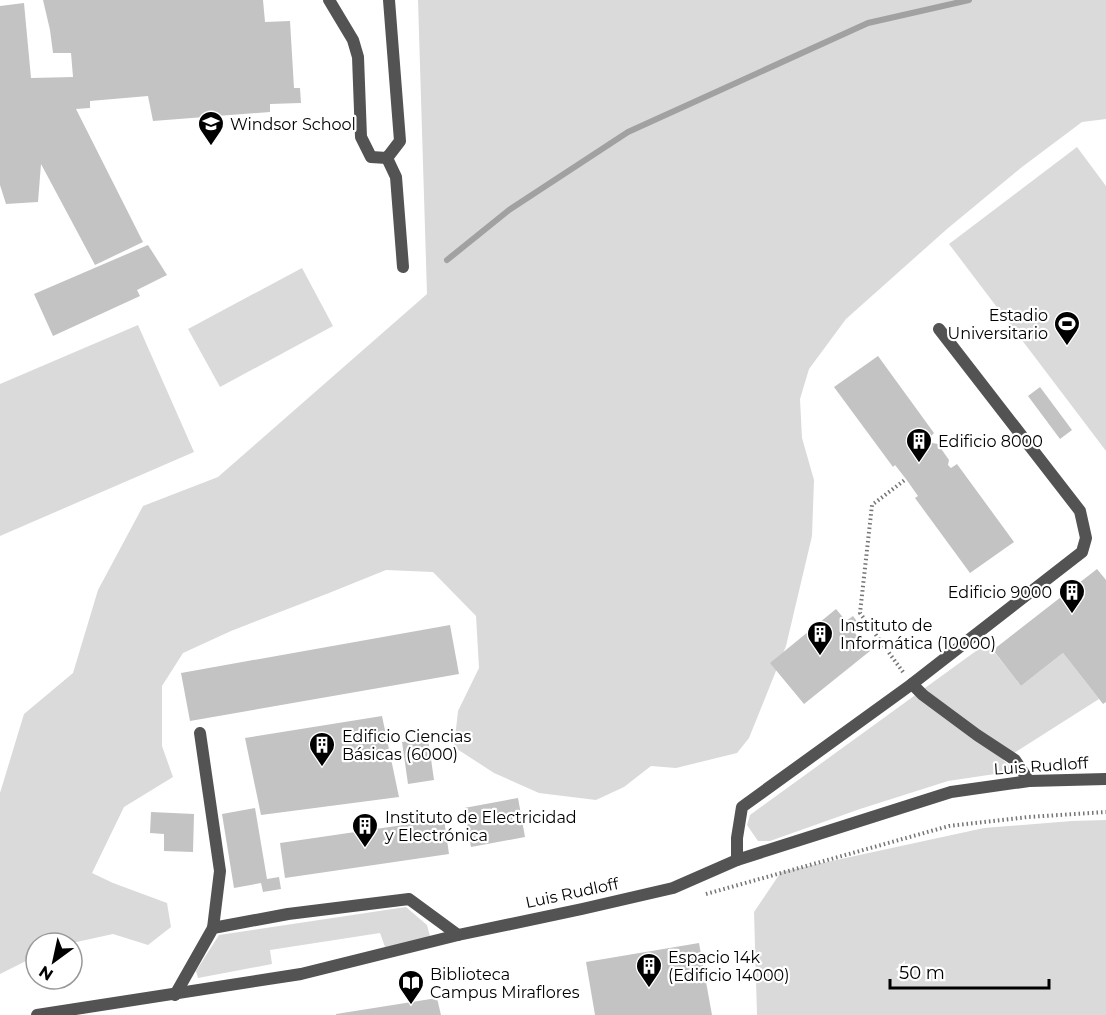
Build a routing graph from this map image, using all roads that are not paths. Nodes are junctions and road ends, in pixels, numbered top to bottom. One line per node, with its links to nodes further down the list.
1 (329, 0): 3 (street)
2 (389, 0): 3 (street)
3 (387, 158): 4 (street)
4 (403, 267)
5 (939, 329): 6 (street)
6 (912, 684): 9 (street); 10 (street)
7 (200, 733): 11 (street)
8 (1106, 779): 9 (street, Luis Rudloff)
9 (1029, 782): 10 (street, Luis Rudloff)
10 (737, 860): 12 (street, Luis Rudloff)
11 (213, 928): 12 (street); 13 (street)
12 (458, 935): 13 (street, Luis Rudloff)
13 (174, 994): 14 (street, Luis Rudloff)
14 (37, 1015)

